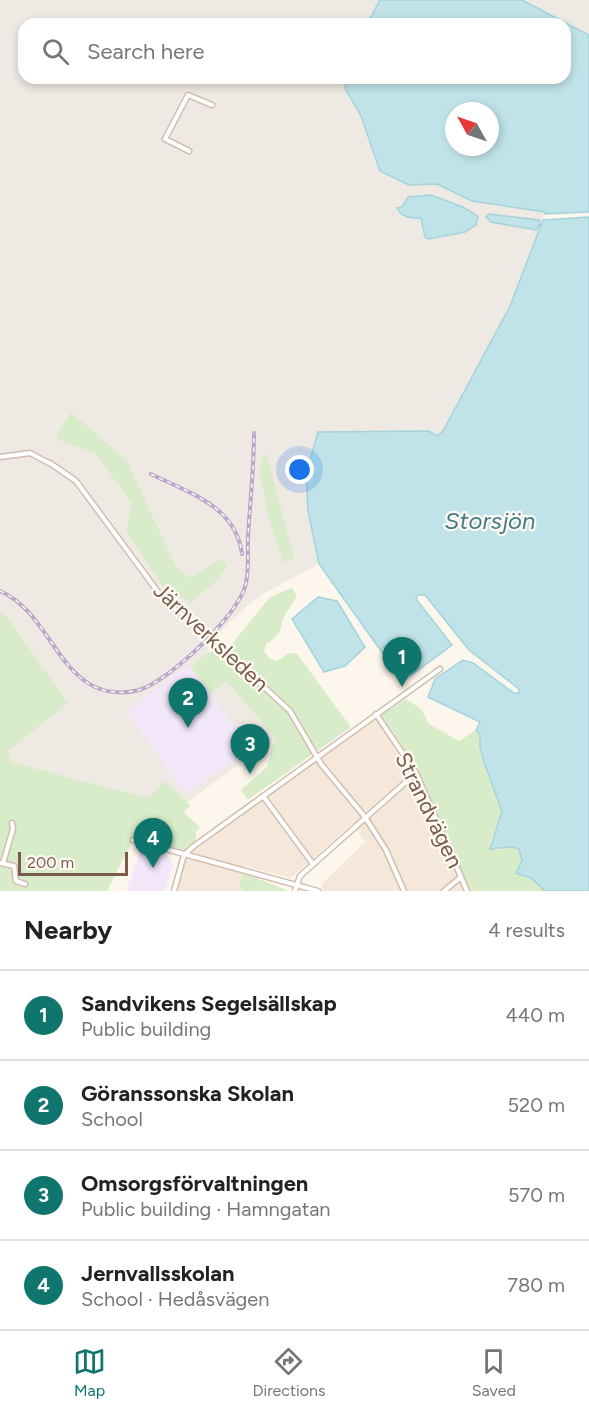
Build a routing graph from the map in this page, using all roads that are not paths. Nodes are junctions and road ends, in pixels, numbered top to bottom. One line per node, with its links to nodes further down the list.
1 (212, 105): 2 (street)
2 (189, 151)
3 (0, 457): 6 (street, Järnverksleden)
4 (440, 669): 5 (street)
5 (376, 714): 6 (street); 7 (street, Strandvägen)
6 (317, 757): 8 (street); 9 (street, Järnverksleden)
7 (416, 773): 9 (street); 15 (street, Strandvägen)
8 (263, 796): 12 (street); 14 (street)
9 (365, 817): 14 (street); 21 (street, Järnverksleden)
10 (12, 823): 13 (street)
11 (133, 840): 12 (street)
12 (184, 855): 17 (street); 18 (street)
13 (1, 863): 16 (street)
14 (313, 864): 17 (street)
15 (461, 877): 22 (street); 23 (street, Strandvägen)
16 (25, 884)
17 (295, 884): 19 (street); 20 (street)
18 (174, 891)
19 (295, 891)
20 (317, 891)
21 (404, 891)
22 (444, 891)
23 (467, 891)

